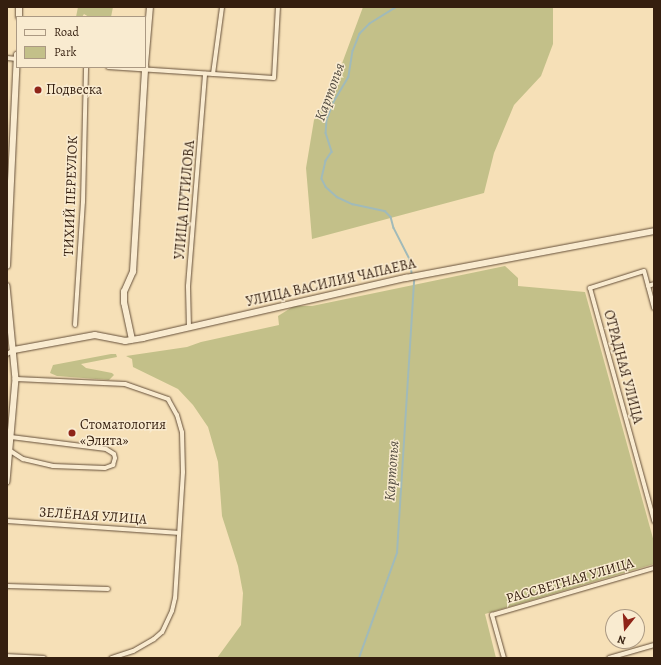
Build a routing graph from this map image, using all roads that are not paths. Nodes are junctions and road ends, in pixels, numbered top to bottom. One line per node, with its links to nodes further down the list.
1 (150, 7): 4 (street)
2 (222, 7): 9 (street)
3 (278, 7): 9 (street)
4 (146, 56)
5 (17, 68): 11 (street)
6 (86, 68): 17 (street, ТИХИЙ ПЕРЕУЛОК)
7 (145, 68): 8 (street); 19 (street)
8 (205, 74): 9 (street); 18 (street, УЛИЦА ПУТИЛОВА)
9 (213, 74)
10 (654, 232): 18 (street, УЛИЦА ВАСИЛИЯ ЧАПАЕВА)
11 (7, 266)
12 (654, 284): 13 (street)
13 (648, 286): 16 (street); 27 (street, ОТРАДНАЯ УЛИЦА)
14 (7, 287): 15 (street)
15 (7, 300): 20 (street)
16 (654, 308)
17 (75, 325)
18 (189, 328): 19 (street, УЛИЦА ВАСИЛИЯ ЧАПАЕВА)
19 (132, 340): 20 (street, УЛИЦА ВАСИЛИЯ ЧАПАЕВА)
20 (14, 350): 21 (street); 22 (street)
21 (7, 354)
22 (16, 379): 23 (street); 28 (street)
23 (10, 437): 24 (street); 24 (street)
24 (8, 450): 25 (street)
25 (7, 482)
26 (7, 521): 28 (street, ЗЕЛЁНАЯ УЛИЦА)
27 (654, 521)
28 (177, 533): 35 (street)
29 (654, 568): 36 (street, РАССВЕТНАЯ УЛИЦА)
30 (7, 586): 31 (street)
31 (108, 588)
32 (654, 645): 37 (street)
33 (7, 656): 34 (street)
34 (44, 658)
35 (111, 658)
36 (504, 658)
37 (609, 658)

